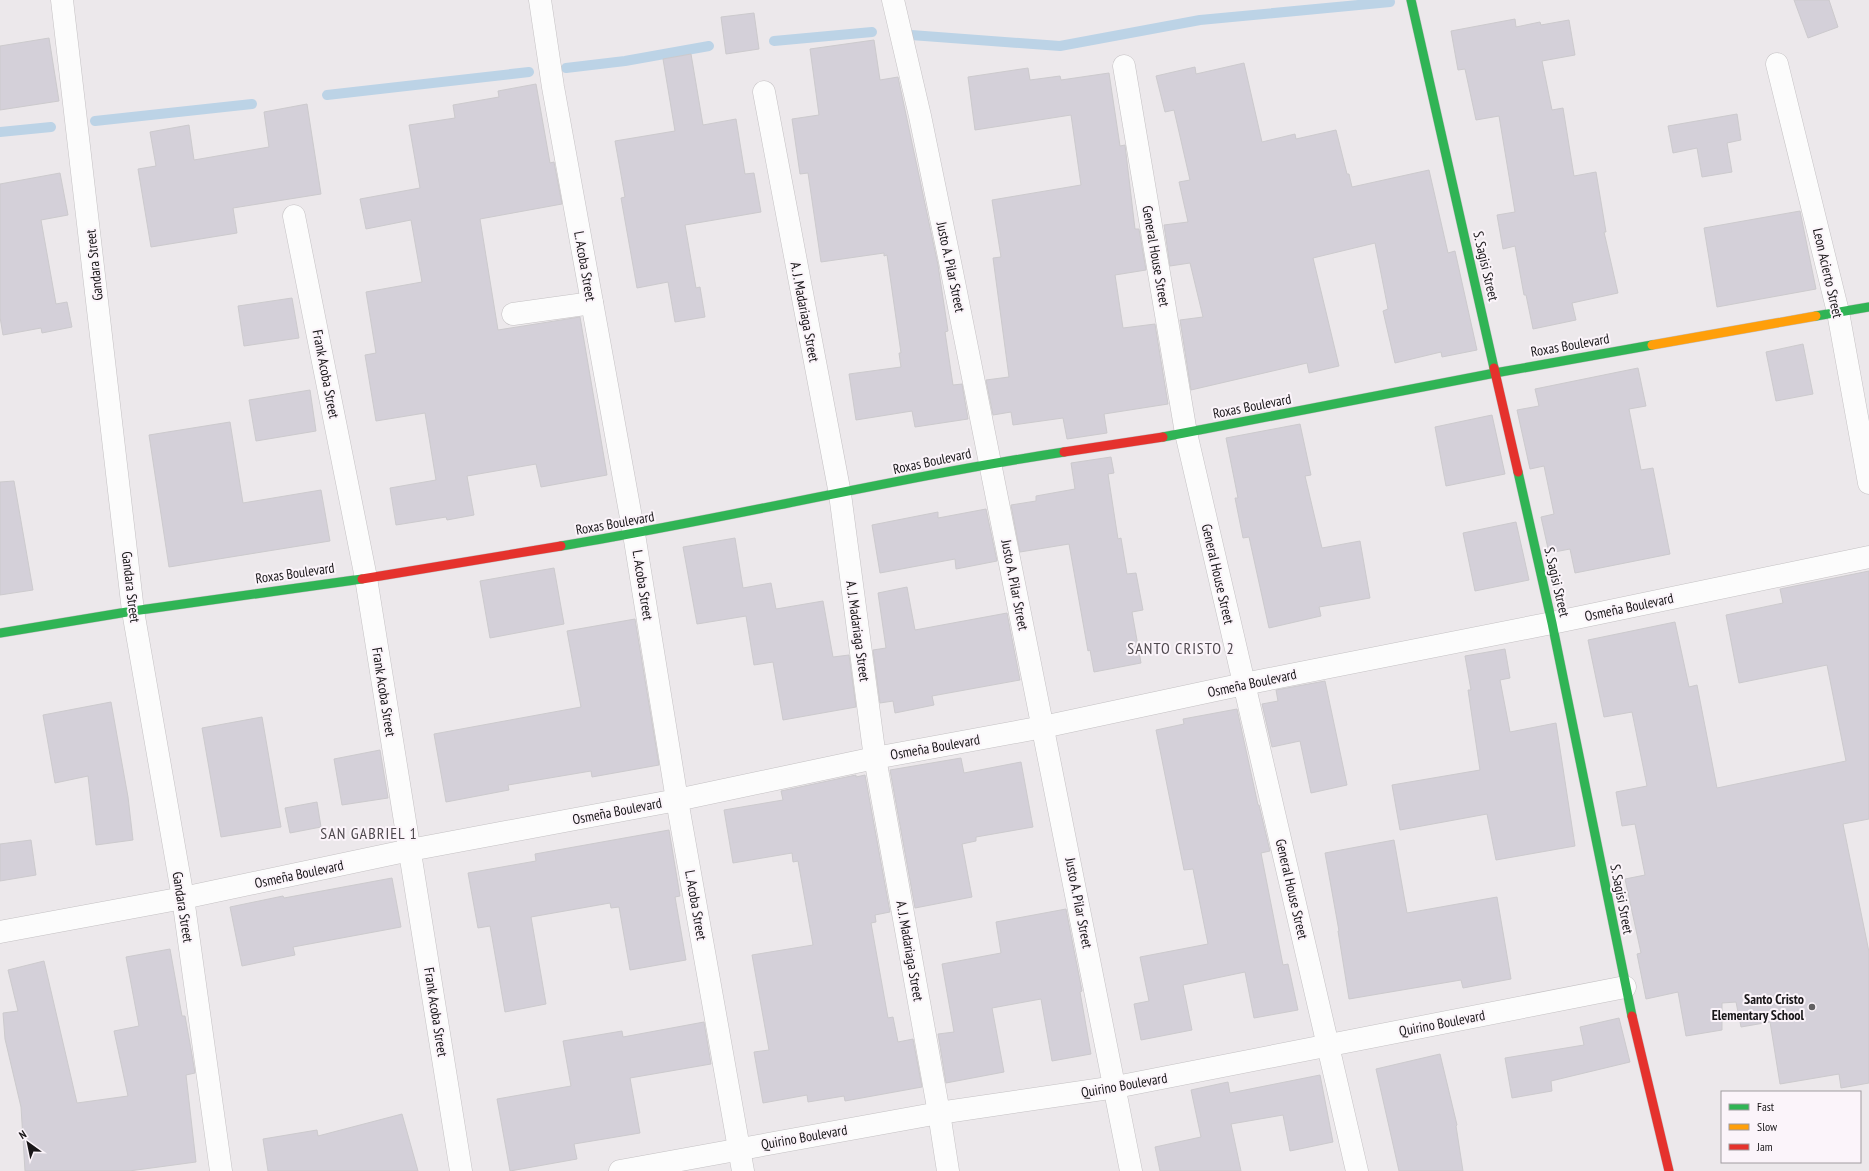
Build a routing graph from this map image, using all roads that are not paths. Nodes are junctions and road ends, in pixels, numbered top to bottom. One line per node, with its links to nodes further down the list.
1 (62, 0): 21 (street, Gandara Street)
2 (540, 0): 9 (street, L. Acoba Street)
3 (893, 0): 15 (street, Justo A. Pilar Street)
4 (1411, 0): 13 (street, S. Sagisi Street)
5 (1777, 64): 11 (street, Leon Acierto Street)
6 (1124, 66): 14 (street, General House Street)
7 (764, 92): 17 (street, A. J. Madariaga Street)
8 (294, 216): 20 (street, Frank Acoba Street)
9 (592, 303): 12 (street); 18 (street, L. Acoba Street)
10 (1869, 307): 11 (street, Roxas Boulevard)
11 (1838, 312): 13 (street, Roxas Boulevard); 16 (street, Leon Acierto Street)
12 (514, 314)
13 (1495, 373): 14 (street, Roxas Boulevard); 22 (street, S. Sagisi Street)
14 (1186, 433): 15 (street, Roxas Boulevard); 24 (street, General House Street)
15 (991, 464): 17 (street, Roxas Boulevard); 25 (street, Justo A. Pilar Street)
16 (1869, 483)
17 (840, 494): 18 (street, Roxas Boulevard); 26 (street, A. J. Madariaga Street)
18 (634, 534): 20 (street, Roxas Boulevard); 27 (street, L. Acoba Street)
19 (1869, 557): 22 (street, Osmeña Boulevard)
20 (366, 578): 21 (street, Roxas Boulevard); 28 (street, Frank Acoba Street)
21 (133, 611): 23 (street, Roxas Boulevard); 29 (street, Gandara Street)
22 (1552, 623): 24 (street, Osmeña Boulevard); 31 (street, S. Sagisi Street)
23 (0, 633)
24 (1244, 684): 25 (street, Osmeña Boulevard); 32 (street, General House Street)
25 (1043, 727): 26 (street, Osmeña Boulevard); 33 (street, Justo A. Pilar Street)
26 (876, 758): 27 (street, Osmeña Boulevard); 34 (street, A. J. Madariaga Street)
27 (677, 800): 28 (street, Osmeña Boulevard); 35 (street, L. Acoba Street)
28 (410, 850): 29 (street, Osmeña Boulevard); 37 (street, Frank Acoba Street)
29 (183, 898): 30 (street, Osmeña Boulevard); 36 (street, Gandara Street)
30 (0, 932)
31 (1625, 987): 32 (street, Quirino Boulevard); 43 (street, S. Sagisi Street)
32 (1328, 1045): 33 (street, Quirino Boulevard); 42 (street, General House Street)
33 (1116, 1087): 34 (street, Quirino Boulevard); 41 (street, Justo A. Pilar Street)
34 (939, 1113): 35 (street, Quirino Boulevard); 40 (street, A. J. Madariaga Street)
35 (739, 1149): 38 (street, Quirino Boulevard); 39 (street, L. Acoba Street)
36 (221, 1171)
37 (461, 1171)
38 (620, 1171)
39 (743, 1171)
40 (948, 1171)
41 (1132, 1171)
42 (1357, 1171)
43 (1669, 1171)

